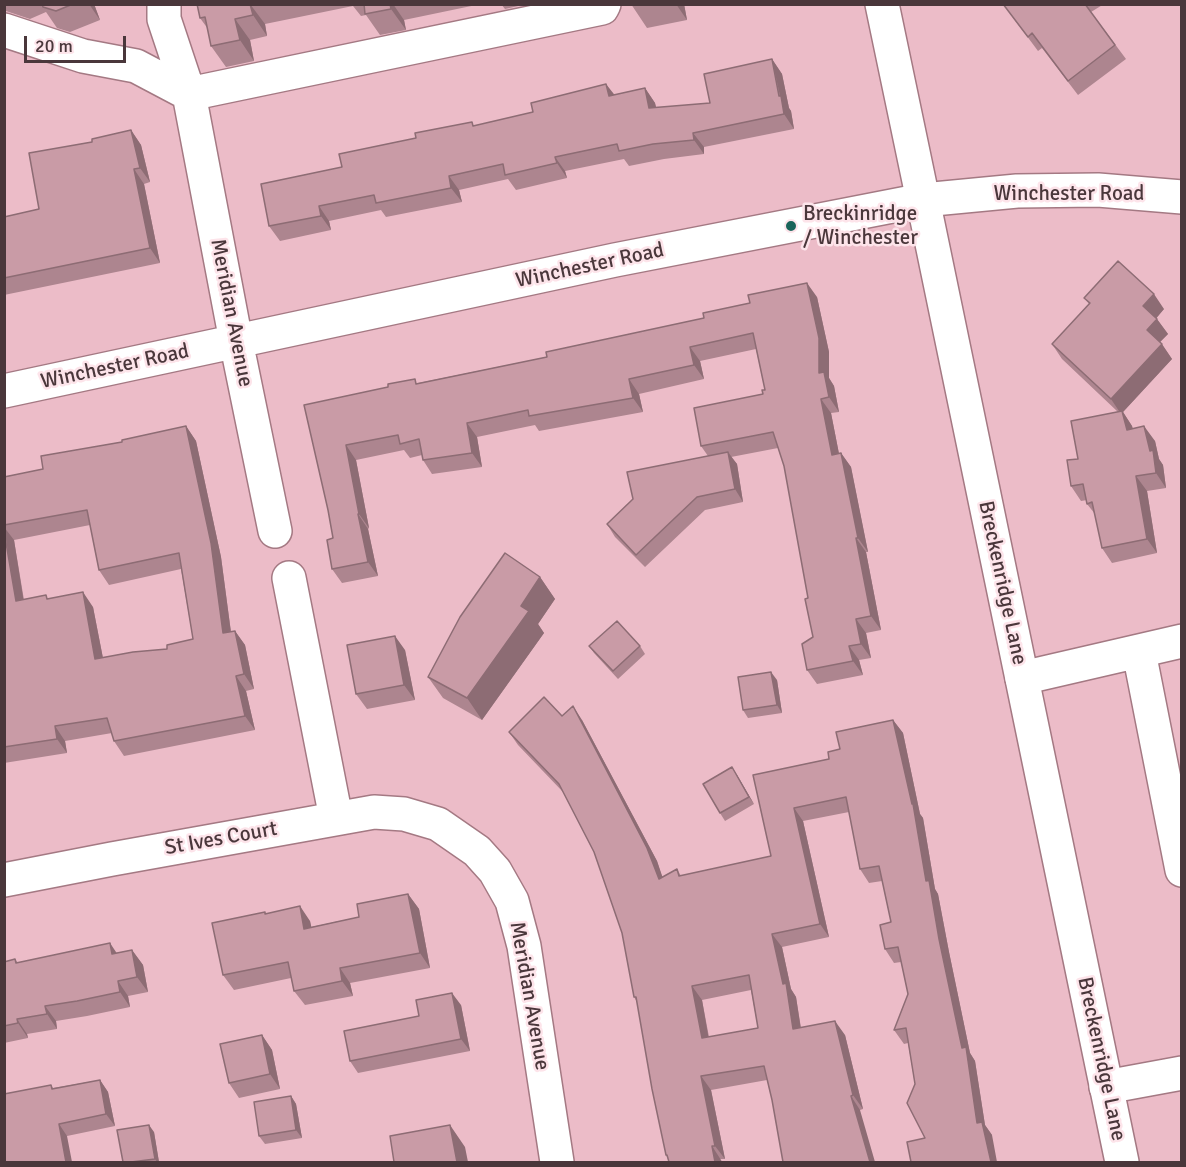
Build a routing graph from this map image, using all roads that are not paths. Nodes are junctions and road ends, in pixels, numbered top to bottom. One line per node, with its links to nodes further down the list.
1 (164, 4): 5 (street, Meridian Avenue)
2 (604, 4): 5 (street)
3 (882, 4): 7 (street, Breckenridge Lane)
4 (4, 30): 5 (street)
5 (189, 94): 8 (street, Meridian Avenue)
6 (1182, 197): 7 (street, Winchester Road)
7 (923, 200): 8 (street, Winchester Road); 14 (street, Breckenridge Lane)
8 (236, 341): 9 (street, Winchester Road); 10 (street, Meridian Avenue)
9 (4, 392)
10 (275, 531)
11 (289, 578): 15 (street)
12 (1182, 641): 13 (street)
13 (1139, 652): 14 (street); 17 (street)
14 (1022, 678): 20 (street, Breckenridge Lane)
15 (336, 818): 16 (street, St Ives Court); 18 (street, St Ives Court)
16 (438, 824): 21 (street, Meridian Avenue)
17 (1182, 870)
18 (4, 880)
19 (1182, 1073): 20 (street)
20 (1106, 1087): 22 (street, Breckenridge Lane)
21 (557, 1162)
22 (1122, 1162)

